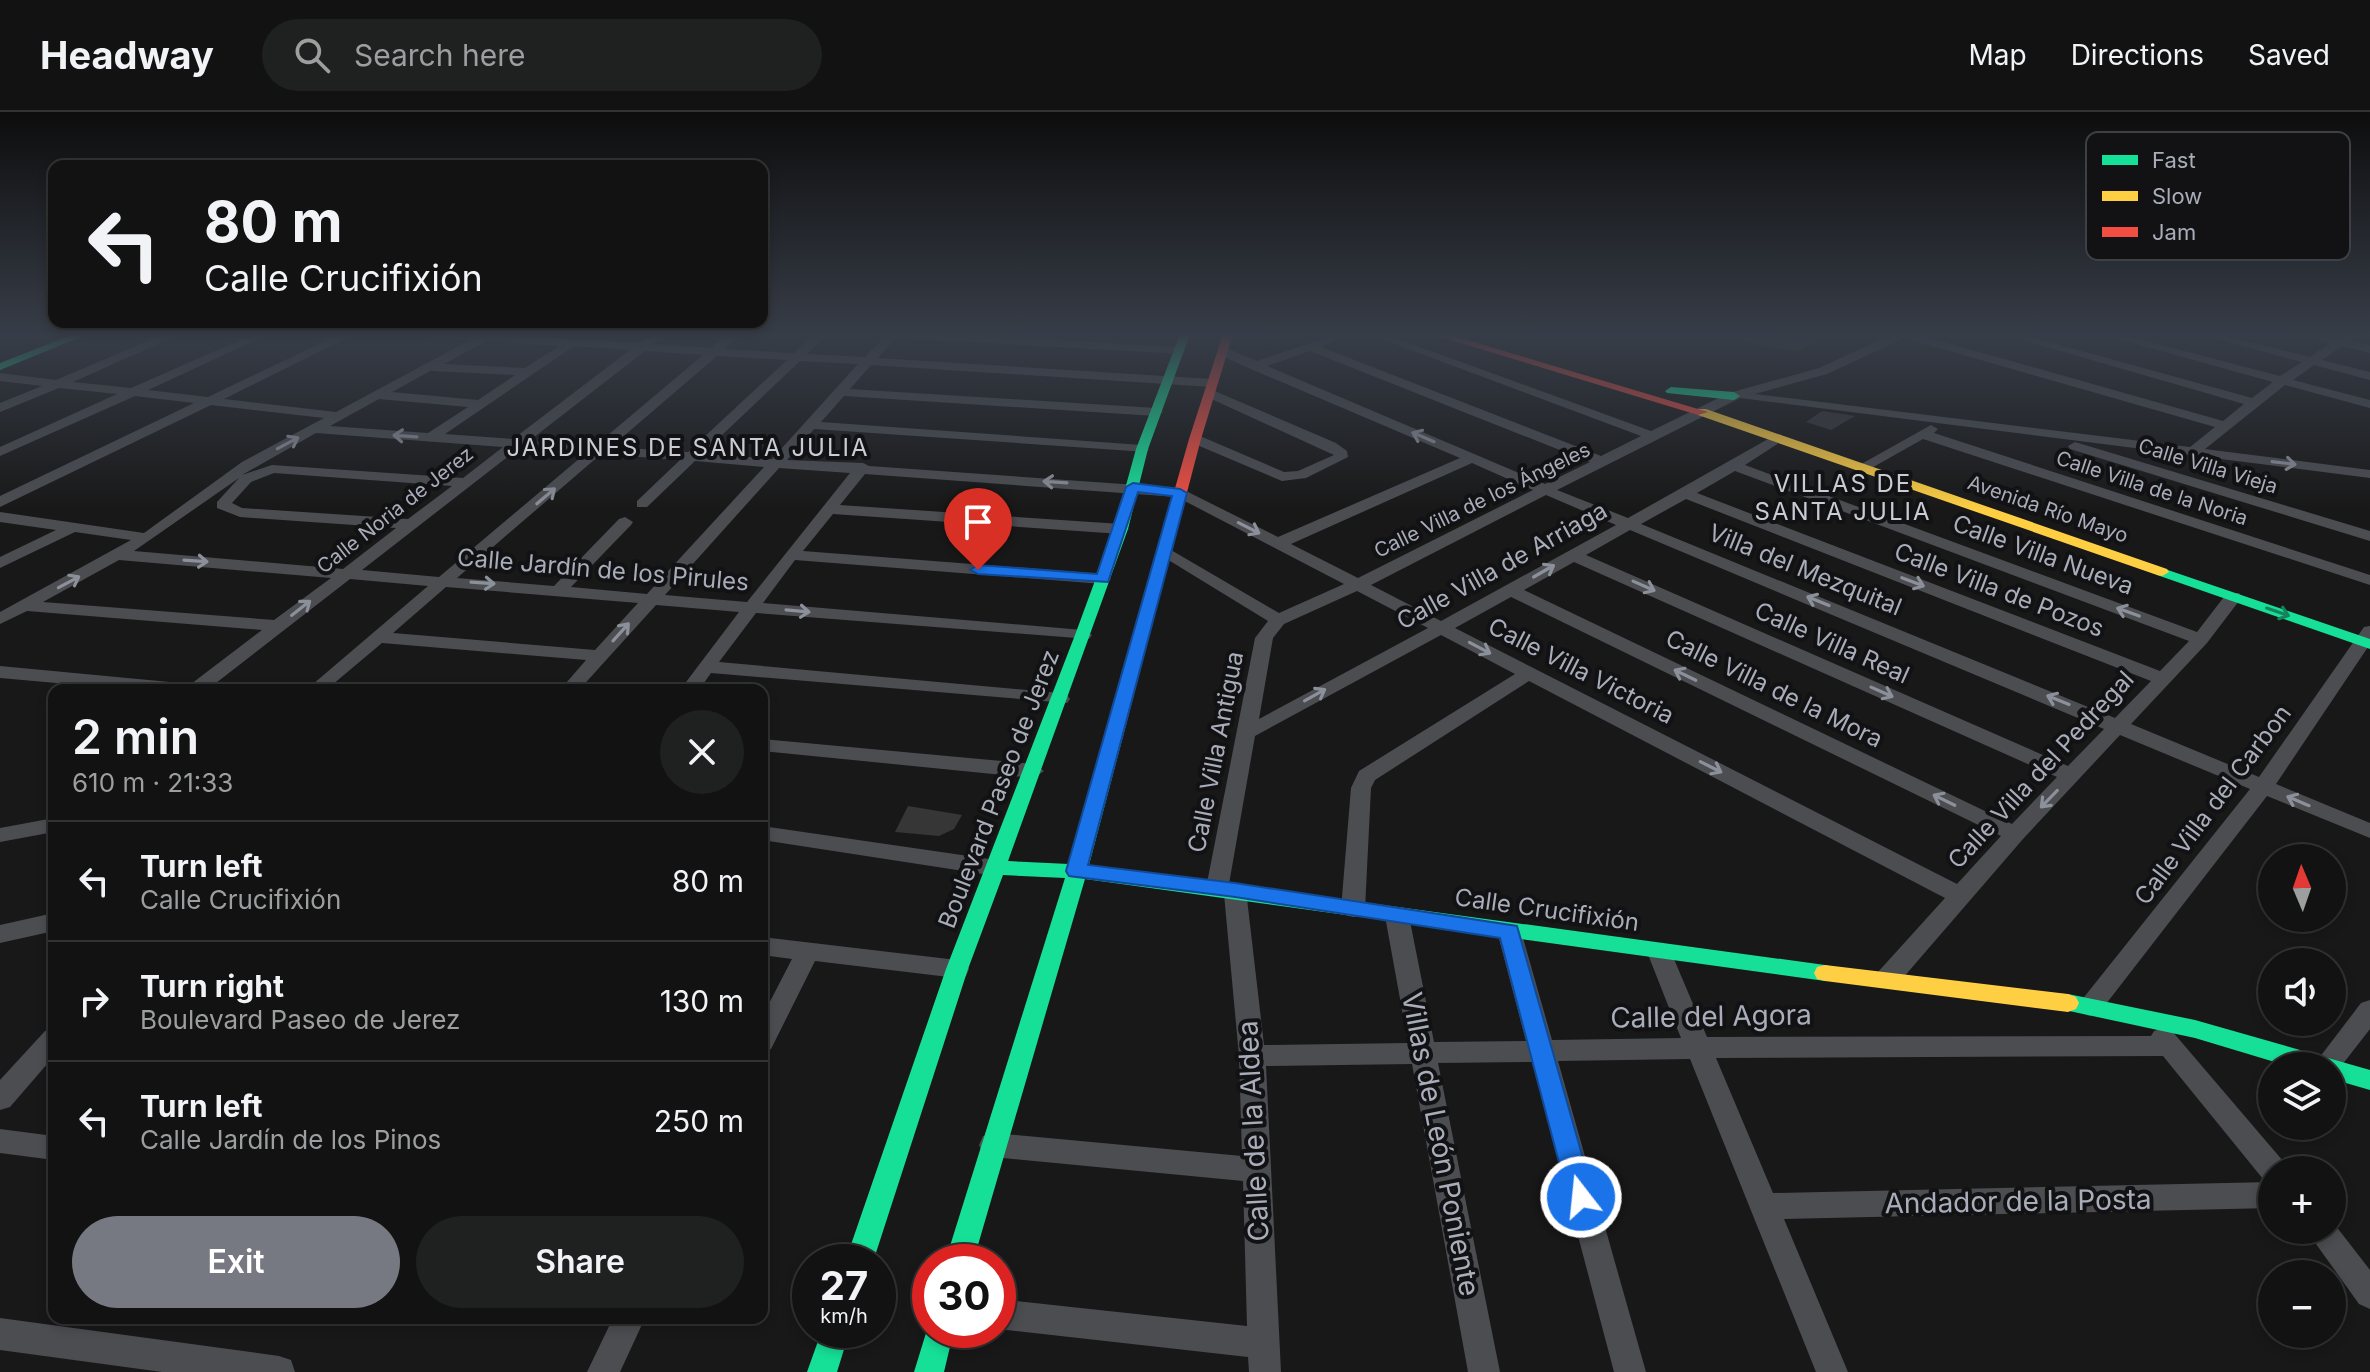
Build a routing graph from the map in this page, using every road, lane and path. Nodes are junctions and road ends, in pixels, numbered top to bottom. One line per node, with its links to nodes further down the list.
1 (35, 393): 31 (street)
2 (130, 393): 27 (street); 49 (street)
3 (227, 393): 27 (street)
4 (380, 393): 25 (street)
5 (497, 393): 29 (street)
6 (581, 393): 45 (street, Calle Noria de Jerez)
7 (667, 393): 46 (street)
8 (759, 393): 50 (street)
9 (840, 393): 36 (street)
10 (854, 393): 33 (street)
11 (1163, 393): 33 (street, Boulevard Paseo de Jerez)
12 (1209, 393): 44 (street)
13 (1221, 393): 44 (street)
14 (1318, 393): 51 (street, Villa del Mezquital, one-way to 14)
15 (1427, 393): 53 (street)
16 (1535, 393): 41 (street)
17 (1652, 393): 32 (street, Avenida Río Mayo)
18 (1673, 393): 32 (street, Avenida Río Mayo)
19 (1692, 393): 26 (street)
20 (1745, 393): 26 (street, Calle Villa de los Ángeles)
21 (2109, 393): 37 (street)
22 (2218, 393): 28 (street)
23 (2267, 393): 28 (street)
24 (2327, 393): 30 (street)
25 (376, 395): 29 (street); 34 (street)
26 (1734, 396): 32 (street, Calle Villa de los Ángeles); 35 (street)
27 (208, 402): 34 (street); 63 (street)
28 (2254, 403): 37 (street)
29 (481, 404): 42 (street)
30 (2370, 404)
31 (0, 408)
32 (1708, 408): 41 (street, Calle Villa de los Ángeles); 43 (street, Avenida Río Mayo); 54 (street, Avenida Río Mayo)
33 (1156, 412): 47 (street, Boulevard Paseo de Jerez)
34 (338, 416): 38 (street)
35 (1945, 421): 39 (street); 40 (street)
36 (812, 425): 47 (street); 52 (street)
37 (2226, 426): 48 (street)
38 (314, 429): 42 (street, Calle Villa Victoria, one-way to 38); 73 (street, one-way to 38)
39 (2035, 432): 48 (street); 72 (street, Calle Villa Vieja)
40 (1922, 434): 54 (street); 83 (street, Calle Villa de la Noria)
41 (1653, 436): 53 (street, Calle Villa de los Ángeles)
42 (432, 437): 45 (street, Calle Villa Victoria)
43 (1777, 438): 54 (street, Avenida Río Mayo); 55 (street, Calle Villa de Arriaga)
44 (1195, 439): 61 (street)
45 (515, 443): 46 (street, Calle Villa Victoria); 58 (street, Calle Noria de Jerez)
46 (602, 449): 50 (street, Calle Villa Victoria); 82 (street, one-way to 46)
47 (1142, 449): 59 (street, Boulevard Paseo de Jerez)
48 (2194, 451): 57 (street, one-way to 57)
49 (0, 452)
50 (694, 456): 52 (street, Calle Villa Victoria); 64 (street)
51 (1472, 458): 60 (street, Villa del Mezquital); 74 (street)
52 (776, 462): 56 (street, Calle Villa Victoria); 88 (street)
53 (1604, 462): 60 (street, Calle Villa de los Ángeles)
54 (1871, 463): 87 (street, Avenida Río Mayo); 96 (street, Avenida Río Mayo)
55 (1734, 466): 62 (street, Calle Villa de Arriaga); 98 (street, Calle Villa Nueva, one-way to 55)
56 (863, 467): 59 (street, Calle Villa Victoria, one-way to 56); 65 (street)
57 (2370, 474)
58 (463, 482): 68 (street, Calle Noria de Jerez); 68 (street)
59 (1133, 487): 61 (street, Calle Villa Victoria); 71 (street, Boulevard Paseo de Jerez)
60 (1548, 491): 69 (street, Villa del Mezquital); 84 (street, Calle Villa de los Ángeles)
61 (1180, 493): 74 (street, Calle Villa Victoria, one-way to 74); 75 (street)
62 (1684, 493): 69 (street, Calle Villa de Arriaga); 103 (street, Calle Villa de Pozos, one-way to 103)
63 (0, 502)
64 (642, 504)
65 (828, 509): 71 (street); 77 (street)
66 (0, 517): 70 (street)
67 (625, 522): 85 (street)
68 (409, 524): 80 (street, Calle Noria de Jerez)
69 (1630, 524): 78 (street, Calle Villa de Arriaga); 110 (street, Villa del Mezquital, one-way to 69)
70 (72, 528): 73 (street); 79 (street)
71 (1121, 529): 81 (street, Boulevard Paseo de Jerez)
72 (2370, 536)
73 (147, 538): 76 (street)
74 (1279, 543): 84 (street, Calle Villa Victoria)
75 (1165, 553): 92 (street); 122 (street)
76 (118, 555): 80 (street, Calle Jardín de los Pirules, one-way to 80); 89 (street, one-way to 76)
77 (791, 555): 81 (street); 90 (street)
78 (1573, 555): 86 (street, Calle Villa de Arriaga, one-way to 78); 114 (street, Calle Villa Real, one-way to 114)
79 (0, 563)
80 (346, 573): 82 (street, Calle Jardín de los Pirules); 93 (street, Calle Noria de Jerez, one-way to 80)
81 (1103, 579): 95 (street, Boulevard Paseo de Jerez)
82 (445, 580): 85 (street, Calle Jardín de los Pirules, one-way to 85); 97 (street)
83 (2370, 580)
84 (1359, 584): 92 (street, Calle Villa de los Ángeles); 94 (street, Calle Villa Victoria)
85 (560, 589): 88 (street, Calle Jardín de los Pirules)
86 (1511, 590): 94 (street, Calle Villa de Arriaga); 119 (street, Calle Villa de la Mora, one-way to 86)
87 (2233, 597): 96 (street, Avenida Río Mayo, one-way to 96); 98 (street, Calle Villa del Pedregal)
88 (652, 599): 90 (street, Calle Jardín de los Pirules); 99 (street, one-way to 88)
89 (24, 606): 91 (street); 93 (street)
90 (753, 607): 95 (street, Calle Jardín de los Pirules, one-way to 95); 100 (street)
91 (0, 619)
92 (1278, 620): 111 (street, Calle Villa Antigua)
93 (277, 626): 105 (street, Calle Noria de Jerez)
94 (1440, 627): 102 (street, Calle Villa Victoria, one-way to 102); 111 (street, Calle Villa de Arriaga, one-way to 94)
95 (1083, 635): 109 (street, Boulevard Paseo de Jerez)
96 (2369, 636): 115 (street, Calle Villa del Carbon)
97 (379, 637): 99 (street); 106 (street)
98 (2201, 639): 103 (street, Calle Villa del Pedregal)
99 (599, 656): 107 (street)
100 (708, 667): 108 (street); 109 (street)
101 (0, 672): 104 (street)
102 (1529, 673): 124 (street, Calle Villa Victoria, one-way to 124); 125 (street)
103 (2163, 679): 110 (street, Calle Villa del Pedregal)
104 (131, 684)
105 (204, 684)
106 (322, 684)
107 (574, 684)
108 (694, 684)
109 (1060, 699): 113 (street, Boulevard Paseo de Jerez)
110 (2118, 724): 114 (street, Calle Villa del Pedregal); 115 (street, Villa del Mezquital)
111 (1247, 733): 123 (street, Calle Villa Antigua)
112 (768, 746): 113 (street)
113 (1034, 771): 121 (street, Boulevard Paseo de Jerez)
114 (2072, 776): 119 (street, Calle Villa del Pedregal, one-way to 119)
115 (2264, 786): 117 (street, Villa del Mezquital, one-way to 115); 135 (street, Calle Villa del Carbon)
116 (48, 826): 120 (street)
117 (2370, 831)
118 (768, 834): 121 (street, Calle Crucifixión)
119 (2015, 834): 124 (street, Calle Villa del Pedregal)
120 (0, 835)
121 (996, 868): 122 (street, Calle Crucifixión); 133 (street, Boulevard Paseo de Jerez)
122 (1077, 871): 123 (street, Calle Crucifixión); 151 (street)
123 (1226, 889): 125 (street, Calle Crucifixión); 146 (street, Calle de la Aldea)
124 (1959, 895): 134 (street, Calle Villa del Pedregal)
125 (1353, 909): 126 (street, Calle Crucifixión)
126 (1397, 916): 128 (street, Calle Crucifixión); 145 (street, Villas de León Poniente)
127 (48, 923): 129 (street)
128 (1509, 931): 132 (street, Calle Crucifixión); 142 (street)
129 (0, 934)
130 (768, 947): 131 (street)
131 (808, 951): 133 (street); 138 (street)
132 (1659, 952): 134 (street, Calle Crucifixión); 141 (street)
133 (957, 969): 157 (street, Boulevard Paseo de Jerez)
134 (1887, 979): 135 (street, Calle Crucifixión)
135 (2090, 1006): 137 (street, Calle Crucifixión)
136 (2370, 1010): 144 (street)
137 (2145, 1017): 140 (street); 143 (street, Calle Crucifixión)
138 (768, 1030)
139 (48, 1045): 149 (street)
140 (2169, 1046): 141 (street, Calle del Agora); 153 (street)
141 (1696, 1048): 142 (street, Calle del Agora); 156 (street)
142 (1540, 1050): 145 (street, Calle del Agora); 172 (street)
143 (2270, 1052)
144 (2337, 1052)
145 (1424, 1053): 146 (street, Calle del Agora); 171 (street, Villas de León Poniente)
146 (1252, 1056): 154 (street, Calle de la Aldea)
147 (2346, 1073): 148 (street)
148 (2370, 1080)
149 (0, 1099)
150 (0, 1141): 152 (street)
151 (993, 1145): 154 (street); 158 (street)
152 (48, 1147)
153 (2261, 1156)
154 (1255, 1170): 166 (street, Calle de la Aldea)
155 (2258, 1195): 156 (street, Andador de la Posta)
156 (1763, 1206): 173 (street)
157 (865, 1244)
158 (964, 1244)
159 (2332, 1244): 160 (street)
160 (2370, 1294)
161 (1016, 1317): 166 (street)
162 (626, 1324): 168 (street)
163 (0, 1334): 167 (street)
164 (830, 1348): 169 (street)
165 (935, 1348): 170 (street)
166 (1264, 1357)
167 (279, 1372)
168 (603, 1372)
169 (822, 1372)
170 (929, 1372)
171 (1484, 1372)
172 (1630, 1372)
173 (1832, 1372)

